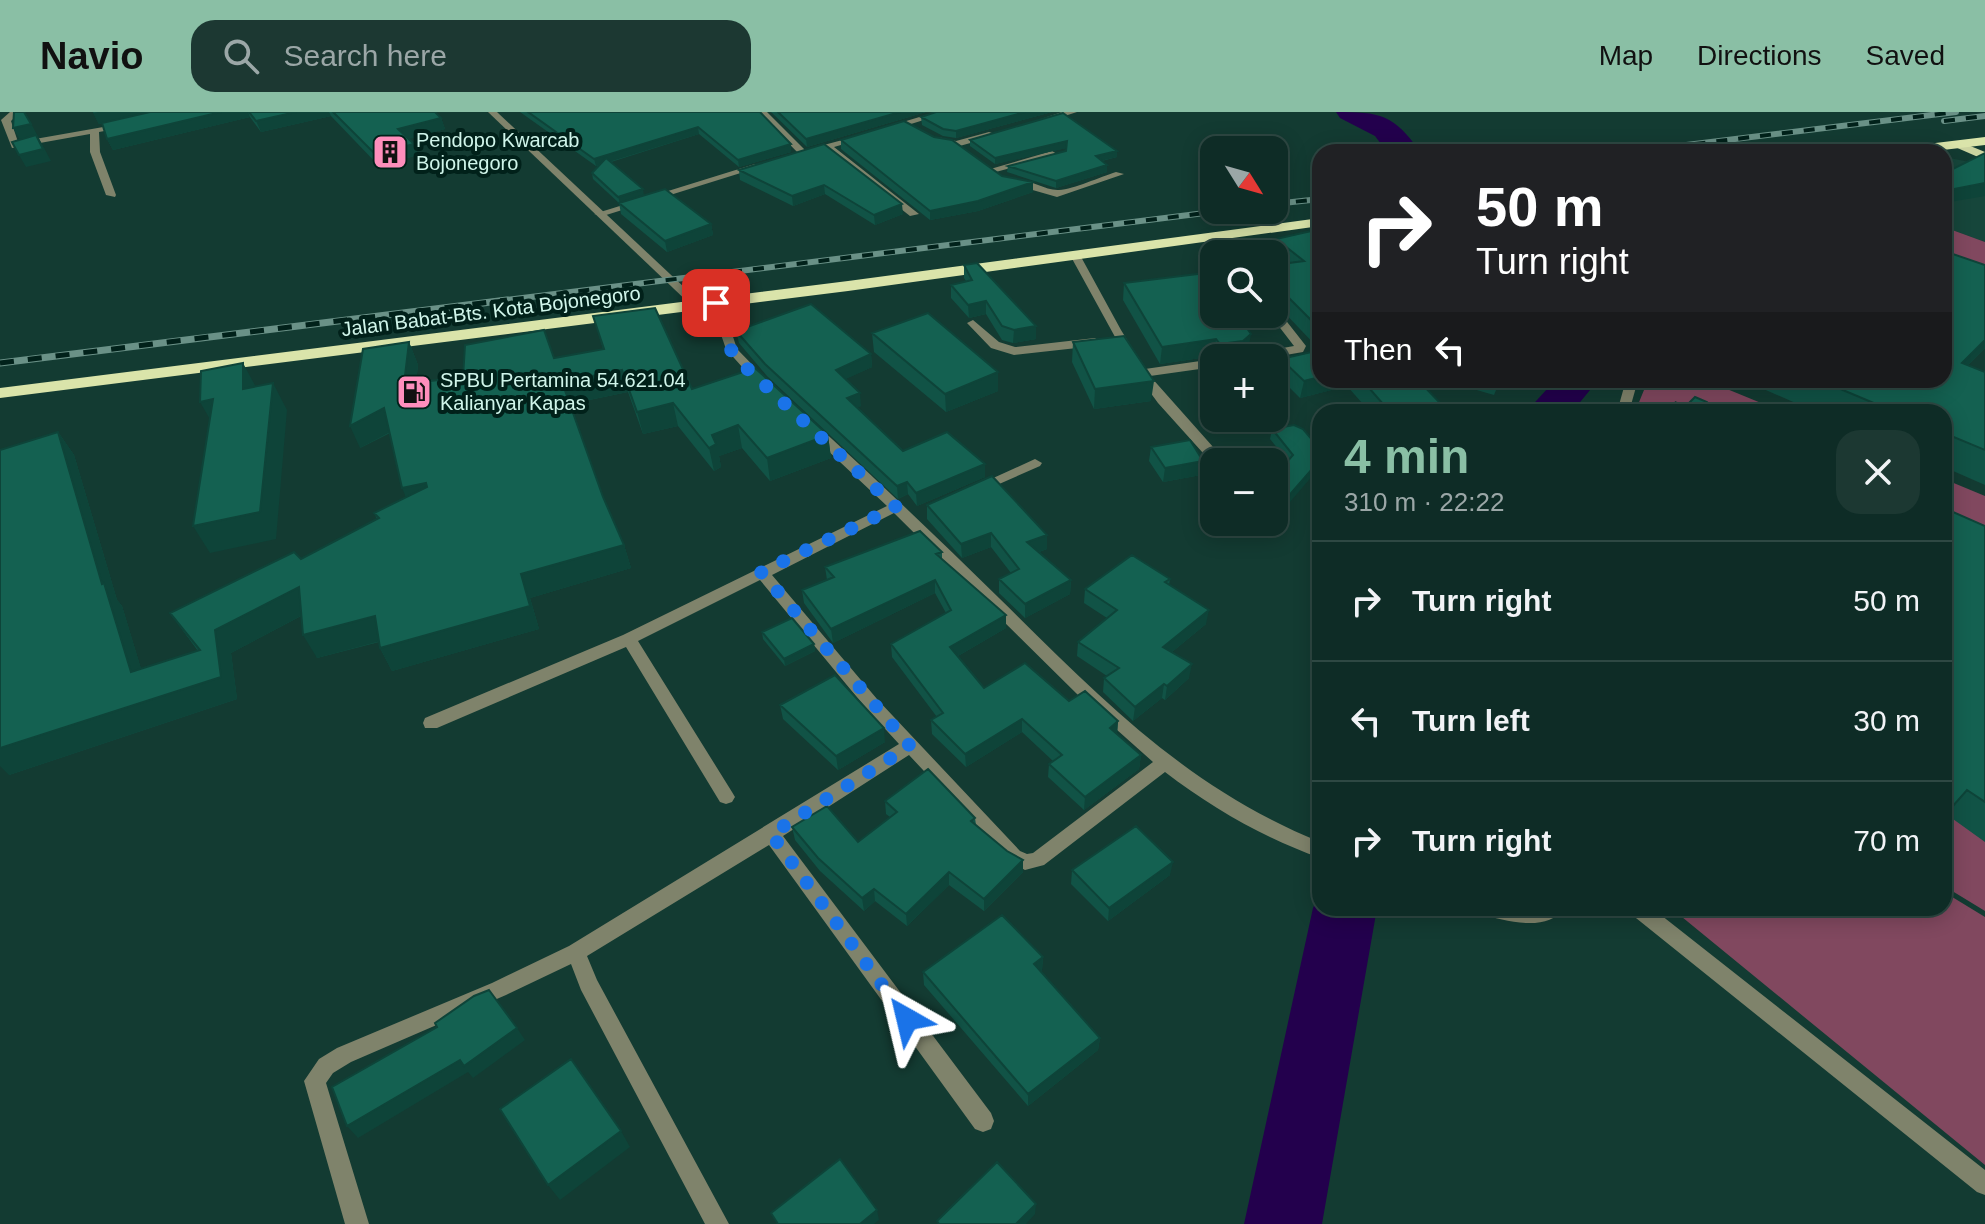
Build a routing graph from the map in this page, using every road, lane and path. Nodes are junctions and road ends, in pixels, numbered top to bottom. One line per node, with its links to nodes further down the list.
1 (16, 112): 10 (street)
2 (492, 112): 27 (street)
3 (762, 112): 19 (street)
4 (946, 112): 7 (street)
5 (1073, 112): 8 (street)
6 (140, 122): 10 (street)
7 (904, 123): 9 (street); 15 (street)
8 (1027, 125)
9 (916, 129)
10 (94, 131): 26 (street)
11 (997, 133): 13 (street)
12 (927, 135): 13 (street)
13 (956, 144): 17 (street)
14 (1975, 144): 16 (highway); 20 (main road)
15 (827, 146): 19 (street); 28 (street)
16 (1952, 146)
17 (968, 152)
18 (1062, 152): 24 (street)
19 (803, 153): 21 (street)
20 (1985, 156)
21 (789, 157)
22 (980, 161): 24 (street)
23 (774, 162): 27 (street)
24 (992, 170): 25 (street)
25 (1119, 174)
26 (111, 195)
27 (599, 214): 32 (street)
28 (914, 214)
29 (1312, 223): 30 (highway, Jalan Babat-Bts. Kota Bojonegoro)
30 (1075, 255): 31 (highway, Jalan Babat-Bts. Kota Bojonegoro); 35 (street)
31 (716, 303): 32 (highway, Jalan Babat-Bts. Kota Bojonegoro); 40 (street)
32 (697, 305): 39 (highway, Jalan Babat-Bts. Kota Bojonegoro)
33 (973, 323): 35 (street)
34 (1286, 328): 36 (street)
35 (1120, 339): 38 (street)
36 (1288, 351)
37 (1200, 365): 38 (street)
38 (1144, 373): 42 (street)
39 (0, 393)
40 (781, 400)
41 (802, 419): 45 (street)
42 (1206, 448)
43 (1035, 463): 44 (street)
44 (965, 494)
45 (896, 507): 46 (street); 50 (street)
46 (761, 572): 47 (street); 49 (street)
47 (629, 639): 48 (street); 51 (street)
48 (431, 723)
49 (910, 746): 50 (street); 52 (street)
50 (1163, 764): 53 (street)
51 (726, 797)
52 (771, 834): 55 (street); 56 (street)
53 (1312, 847)
54 (1648, 916): 57 (street)
55 (576, 952): 58 (street); 59 (street)
56 (983, 1121)
57 (1985, 1184)
58 (357, 1224)
59 (717, 1224)

